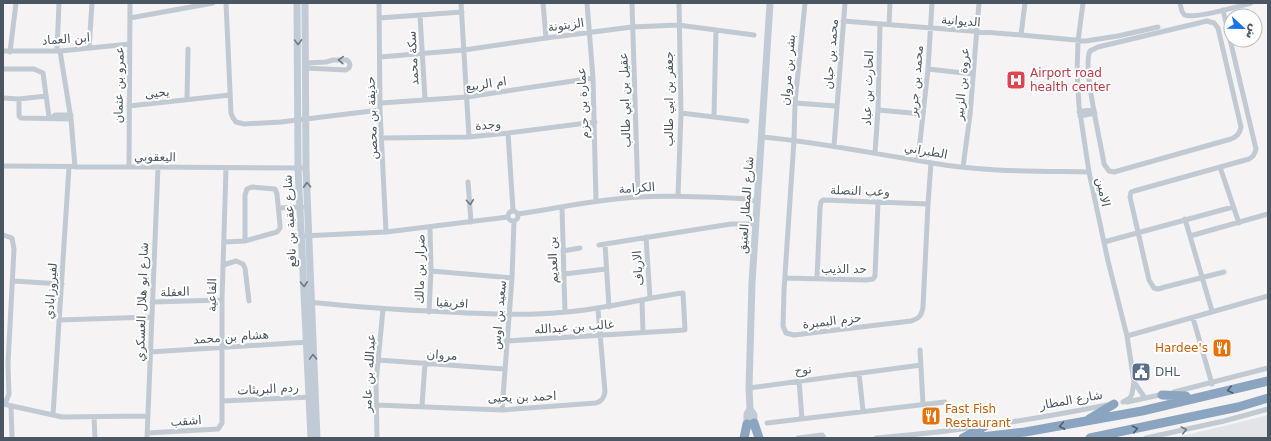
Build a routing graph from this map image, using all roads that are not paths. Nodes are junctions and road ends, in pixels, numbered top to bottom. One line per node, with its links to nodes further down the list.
1 (16, 3): 54 (street)
2 (59, 3): 53 (street, لفيروزابادي)
3 (92, 3): 48 (street)
4 (130, 3): 29 (street, عمرو بن عثمان)
5 (213, 3): 29 (street)
6 (226, 3): 63 (street)
7 (297, 3): 82 (street, شارع عقبة بن نافع, one-way to 82)
8 (305, 3): 57 (street, شارع عقبة بن نافع)
9 (379, 3): 30 (street, حذيفة بن محصن)
10 (461, 3): 27 (street)
11 (543, 3): 45 (street)
12 (587, 3): 39 (street, عمارة بن حزم)
13 (632, 3): 35 (street, عقيل بن ابي طالب)
14 (679, 3): 33 (street, جعفر بن ابي طالب)
15 (770, 3): 89 (street, شارع المطار العتيق)
16 (805, 3): 70 (street, بشر بن مروان)
17 (845, 3): 31 (street, محمد بن حبان)
18 (890, 3): 34 (street)
19 (932, 3): 37 (street, محمد بن جرير)
20 (979, 3): 40 (street, عروة بن الزبير)
21 (1025, 3): 43 (street)
22 (1083, 3): 46 (street, الامين)
23 (1180, 3): 26 (street)
24 (1251, 3): 25 (street)
25 (1231, 8)
26 (1223, 10)
27 (462, 12): 28 (street); 51 (street)
28 (420, 15): 30 (street); 55 (street, سكة محمد)
29 (130, 18): 47 (street, عمرو بن عثمان)
30 (379, 18): 56 (street, حذيفة بن محصن)
31 (843, 21): 32 (street, الديوانية); 72 (street, محمد بن حبان)
32 (880, 24): 34 (street, الديوانية); 74 (street, الحارث بن عباد)
33 (678, 25): 35 (street, الزيتونة); 38 (street, الزيتونة); 76 (street, جعفر بن ابي طالب)
34 (889, 25): 37 (street, الديوانية)
35 (632, 27): 39 (street, الزيتونة); 108 (street, عقيل بن ابي طالب)
36 (1158, 27): 46 (street, الديوانية)
37 (930, 29): 40 (street, الديوانية); 59 (street, محمد بن جرير)
38 (716, 30): 42 (street, الزيتونة); 79 (street)
39 (589, 32): 45 (street, الزيتونة); 61 (street, عمارة بن حزم)
40 (977, 32): 43 (street, الديوانية); 60 (street, عروة بن الزبير)
41 (1223, 34): 44 (street)
42 (754, 35)
43 (1021, 35): 46 (street, الديوانية)
44 (1220, 35): 75 (street); 86 (street)
45 (546, 38): 51 (street, الزيتونة)
46 (1078, 41): 78 (street, الامين)
47 (130, 44): 48 (street, ابن العماد); 71 (street, عمرو بن عثمان)
48 (89, 48): 53 (street, ابن العماد)
49 (1232, 48): 85 (street)
50 (188, 49): 68 (street, يحيى)
51 (464, 50): 55 (street, الزيتونة); 64 (street)
52 (3, 51): 54 (street, ابن العماد)
53 (58, 51): 54 (street, ابن العماد); 80 (street, لفيروزابادي)
54 (10, 52)
55 (423, 54): 56 (street, الزيتونة); 67 (street, سكة محمد)
56 (380, 58): 69 (street, حذيفة بن محصن)
57 (305, 65): 57 (street, one-way to 57); 82 (street, شارع عقبة بن نافع)
58 (3, 69): 62 (street)
59 (928, 69): 60 (street); 77 (street, محمد بن جرير)
60 (973, 74): 100 (street, عروة بن الزبير)
61 (593, 78): 64 (street, ام الربيع); 84 (street, عمارة بن حزم)
62 (46, 96): 66 (street); 81 (street)
63 (230, 96): 68 (street, يحيى); 82 (street)
64 (466, 97): 67 (street, ام الربيع); 88 (street)
65 (3, 98): 66 (street)
66 (19, 99): 81 (street)
67 (425, 99): 69 (street, ام الربيع)
68 (187, 100): 71 (street, يحيى)
69 (381, 102): 73 (street, حذيفة بن محصن)
70 (795, 103): 72 (street, محمد بن حبان); 91 (street, بشر بن مروان)
71 (129, 106): 98 (street, عمرو بن عثمان)
72 (836, 106): 92 (street, محمد بن حبان)
73 (380, 110): 82 (street); 90 (street, حذيفة بن محصن)
74 (878, 110): 77 (street); 93 (street, الحارث بن عباد)
75 (1095, 111): 78 (street); 86 (street)
76 (681, 113): 79 (street); 107 (street, جعفر بن ابي طالب)
77 (923, 114): 94 (street, محمد بن جرير)
78 (1080, 114): 105 (street, الامين)
79 (714, 116): 83 (street)
80 (71, 117): 81 (street); 97 (street, لفيروزابادي)
81 (51, 118)
82 (302, 120): 103 (street, شارع عقبة بن نافع); 104 (street, شارع عقبة بن نافع)
83 (747, 121)
84 (595, 122): 87 (street, وجدة); 109 (street, عمارة بن حزم)
85 (1250, 123): 86 (street); 101 (street)
86 (1240, 125)
87 (508, 133): 88 (street, وجدة); 117 (street)
88 (469, 137): 90 (street, وجدة)
89 (762, 137): 91 (street, الطبراني); 110 (street, شارع المطار العتيق)
90 (382, 138): 127 (street, حذيفة بن محصن)
91 (794, 140): 92 (street, الطبراني); 144 (street, حزم البمبرة)
92 (834, 146): 93 (street, الطبراني)
93 (875, 152): 94 (street, الطبراني)
94 (918, 160): 95 (street, الطبراني)
95 (931, 163): 100 (street, الطبراني); 112 (street, حزم البمبرة)
96 (3, 166): 97 (street, اليعقوبي)
97 (72, 167): 98 (street, اليعقوبي); 148 (street, لفيروزابادي)
98 (129, 167): 99 (street, اليعقوبي)
99 (158, 167): 102 (street, اليعقوبي); 155 (street, شارع ابو هلال العسكري)
100 (963, 167): 105 (street, الطبراني)
101 (1220, 167): 115 (street); 128 (street)
102 (226, 168): 103 (street, اليعقوبي); 134 (street, القاعية)
103 (298, 168): 104 (street, اليعقوبي); 113 (street, شارع عقبة بن نافع)
104 (306, 168): 113 (street, شارع عقبة بن نافع, one-way to 104)
105 (1089, 172): 135 (street, الامين)
106 (468, 182): 123 (street, one-way to 123)
107 (678, 196): 108 (street, الكرامة); 110 (street, الكرامة)
108 (638, 197): 109 (street, الكرامة)
109 (596, 201): 114 (street, الكرامة)
110 (757, 202): 125 (street, شارع المطار العتيق)
111 (878, 202): 112 (street, وعب النصلة); 146 (street, حد الذيب); 146 (street, وعب النصلة)
112 (928, 204): 144 (street, حزم البمبرة)
113 (304, 207): 116 (street); 130 (street, شارع عقبة بن نافع)
114 (562, 207): 118 (street, الكرامة); 137 (street, بن العديم)
115 (1233, 207): 121 (street); 124 (street)
116 (279, 208): 133 (street); 133 (street)
117 (513, 210): 118 (street); 120 (street)
118 (518, 214): 122 (street)
119 (1268, 214): 124 (street)
120 (508, 217): 122 (street); 123 (street)
121 (1185, 219): 128 (street); 131 (street)
122 (514, 221): 143 (street, سعيد بن اوس)
123 (471, 222): 126 (street)
124 (1239, 223): 131 (street)
125 (756, 224): 132 (street); 186 (street, شارع المطار العتيق)
126 (430, 227): 127 (street); 140 (street, ضرار بن مالك)
127 (386, 232): 130 (street)
128 (1138, 233): 135 (street); 145 (street)
129 (3, 235): 147 (street)
130 (306, 236): 156 (street, شارع عقبة بن نافع)
131 (1190, 236): 145 (street)
132 (646, 237): 139 (street); 151 (street, الارياف)
133 (245, 241): 134 (street)
134 (224, 242): 138 (street, القاعية)
135 (1104, 242): 169 (street, الامين)
136 (580, 248): 137 (street)
137 (563, 251): 142 (street, بن العديم)
138 (223, 265): 152 (street, القاعية); 153 (street)
139 (606, 269): 142 (street); 157 (street)
140 (431, 271): 143 (street); 161 (street, ضرار بن مالك)
141 (1224, 272): 145 (street)
142 (564, 274): 162 (street, بن العديم)
143 (512, 278): 163 (street, سعيد بن اوس)
144 (785, 278): 146 (street, حد الذيب)
145 (1201, 278): 160 (street)
146 (817, 279)
147 (13, 280): 148 (street); 176 (street)
148 (62, 284): 166 (street, لفيروزابادي)
149 (683, 293): 151 (street, افريقيا); 167 (street, غالب بن عبدالله)
150 (1268, 296): 160 (street)
151 (650, 298): 154 (street, افريقيا)
152 (222, 300): 155 (street, العقلة); 172 (street, القاعية)
153 (249, 301)
154 (642, 301): 157 (street, افريقيا); 167 (street)
155 (152, 302): 164 (street, شارع ابو هلال العسكري)
156 (309, 302): 158 (street, افريقيا); 171 (street, شارع عقبة بن نافع)
157 (609, 307): 159 (street, افريقيا)
158 (383, 309): 161 (street, افريقيا); 175 (street, عبدالله بن عامر)
159 (598, 309): 162 (street, افريقيا); 168 (street)
160 (1212, 311): 165 (street)
161 (429, 312): 163 (street, افريقيا)
162 (565, 312): 163 (street, افريقيا)
163 (509, 315): 170 (street, سعيد بن اوس)
164 (152, 316): 166 (street); 174 (street, شارع ابو هلال العسكري)
165 (1193, 318): 169 (street); 185 (street)
166 (59, 320): 203 (street, لفيروزابادي)
167 (644, 332): 168 (street, غالب بن عبدالله)
168 (600, 335): 170 (street, غالب بن عبدالله); 201 (street, احمد بن يحيى)
169 (1127, 336): 183 (street, الامين)
170 (506, 341): 180 (street, سعيد بن اوس)
171 (309, 342): 172 (street, هشام بن محمد); 188 (street, شارع عقبة بن نافع)
172 (222, 348): 174 (street, هشام بن محمد); 192 (street, القاعية)
173 (920, 350): 178 (street)
174 (150, 352): 204 (street, شارع ابو هلال العسكري)
175 (378, 360): 177 (street, مروان); 196 (street, عبدالله بن عامر)
176 (6, 364): 195 (street)
177 (425, 364): 180 (street, مروان); 199 (street)
178 (921, 365): 181 (street, نوح); 197 (street)
179 (1268, 368): 185 (street, شارع المطار)
180 (504, 369): 201 (street, سعيد بن اوس)
181 (859, 373): 182 (street, نوح); 202 (street)
182 (799, 380): 186 (street, نوح); 206 (street)
183 (1134, 382): 190 (street, الامين); 194 (street)
184 (1268, 382): 189 (highway, شارع المطار, one-way to 189)
185 (1212, 384): 187 (street, شارع المطار)
186 (749, 388): 210 (street, شارع المطار العتيق)
187 (1162, 395): 189 (highway); 190 (street, شارع المطار)
188 (312, 397): 192 (street, ردم البريثات); 215 (street, شارع عقبة بن نافع); 216 (street, شارع عقبة بن نافع)
189 (1200, 397): 207 (highway, شارع المطار)
190 (1145, 398): 194 (street, شارع المطار)
191 (1268, 398): 227 (highway, one-way to 191)
192 (222, 401): 208 (street, القاعية)
193 (945, 402): 197 (street)
194 (1118, 403): 207 (highway); 211 (street, شارع المطار)
195 (4, 404): 198 (street)
196 (376, 404): 199 (street, احمد بن يحيى); 217 (street, عبدالله بن عامر)
197 (923, 404): 202 (street)
198 (11, 406): 203 (street); 213 (street)
199 (422, 406): 201 (street, احمد بن يحيى)
200 (1268, 409): 228 (street, one-way to 200)
201 (502, 410)
202 (863, 411): 206 (street)
203 (53, 415): 205 (street)
204 (148, 416): 205 (street); 212 (street, شارع ابو هلال العسكري)
205 (94, 417): 214 (street)
206 (802, 419): 209 (street)
207 (1086, 421): 226 (highway, شارع المطار, one-way to 226)
208 (222, 423): 212 (street, اشقب)
209 (767, 423)
210 (751, 424): 218 (highway); 219 (street, شارع المطار العتيق); 220 (street, شارع المطار العتيق); 221 (highway)
211 (985, 426): 224 (street, شارع المطار); 225 (highway)
212 (147, 436)
213 (12, 438)
214 (95, 438)
215 (311, 438)
216 (317, 438)
217 (377, 438)
218 (744, 438)
219 (748, 438)
220 (755, 438)
221 (759, 438)
222 (798, 438): 223 (street)
223 (824, 438)
224 (876, 438)
225 (963, 438)
226 (972, 438)
227 (1095, 438)
228 (1146, 438)

